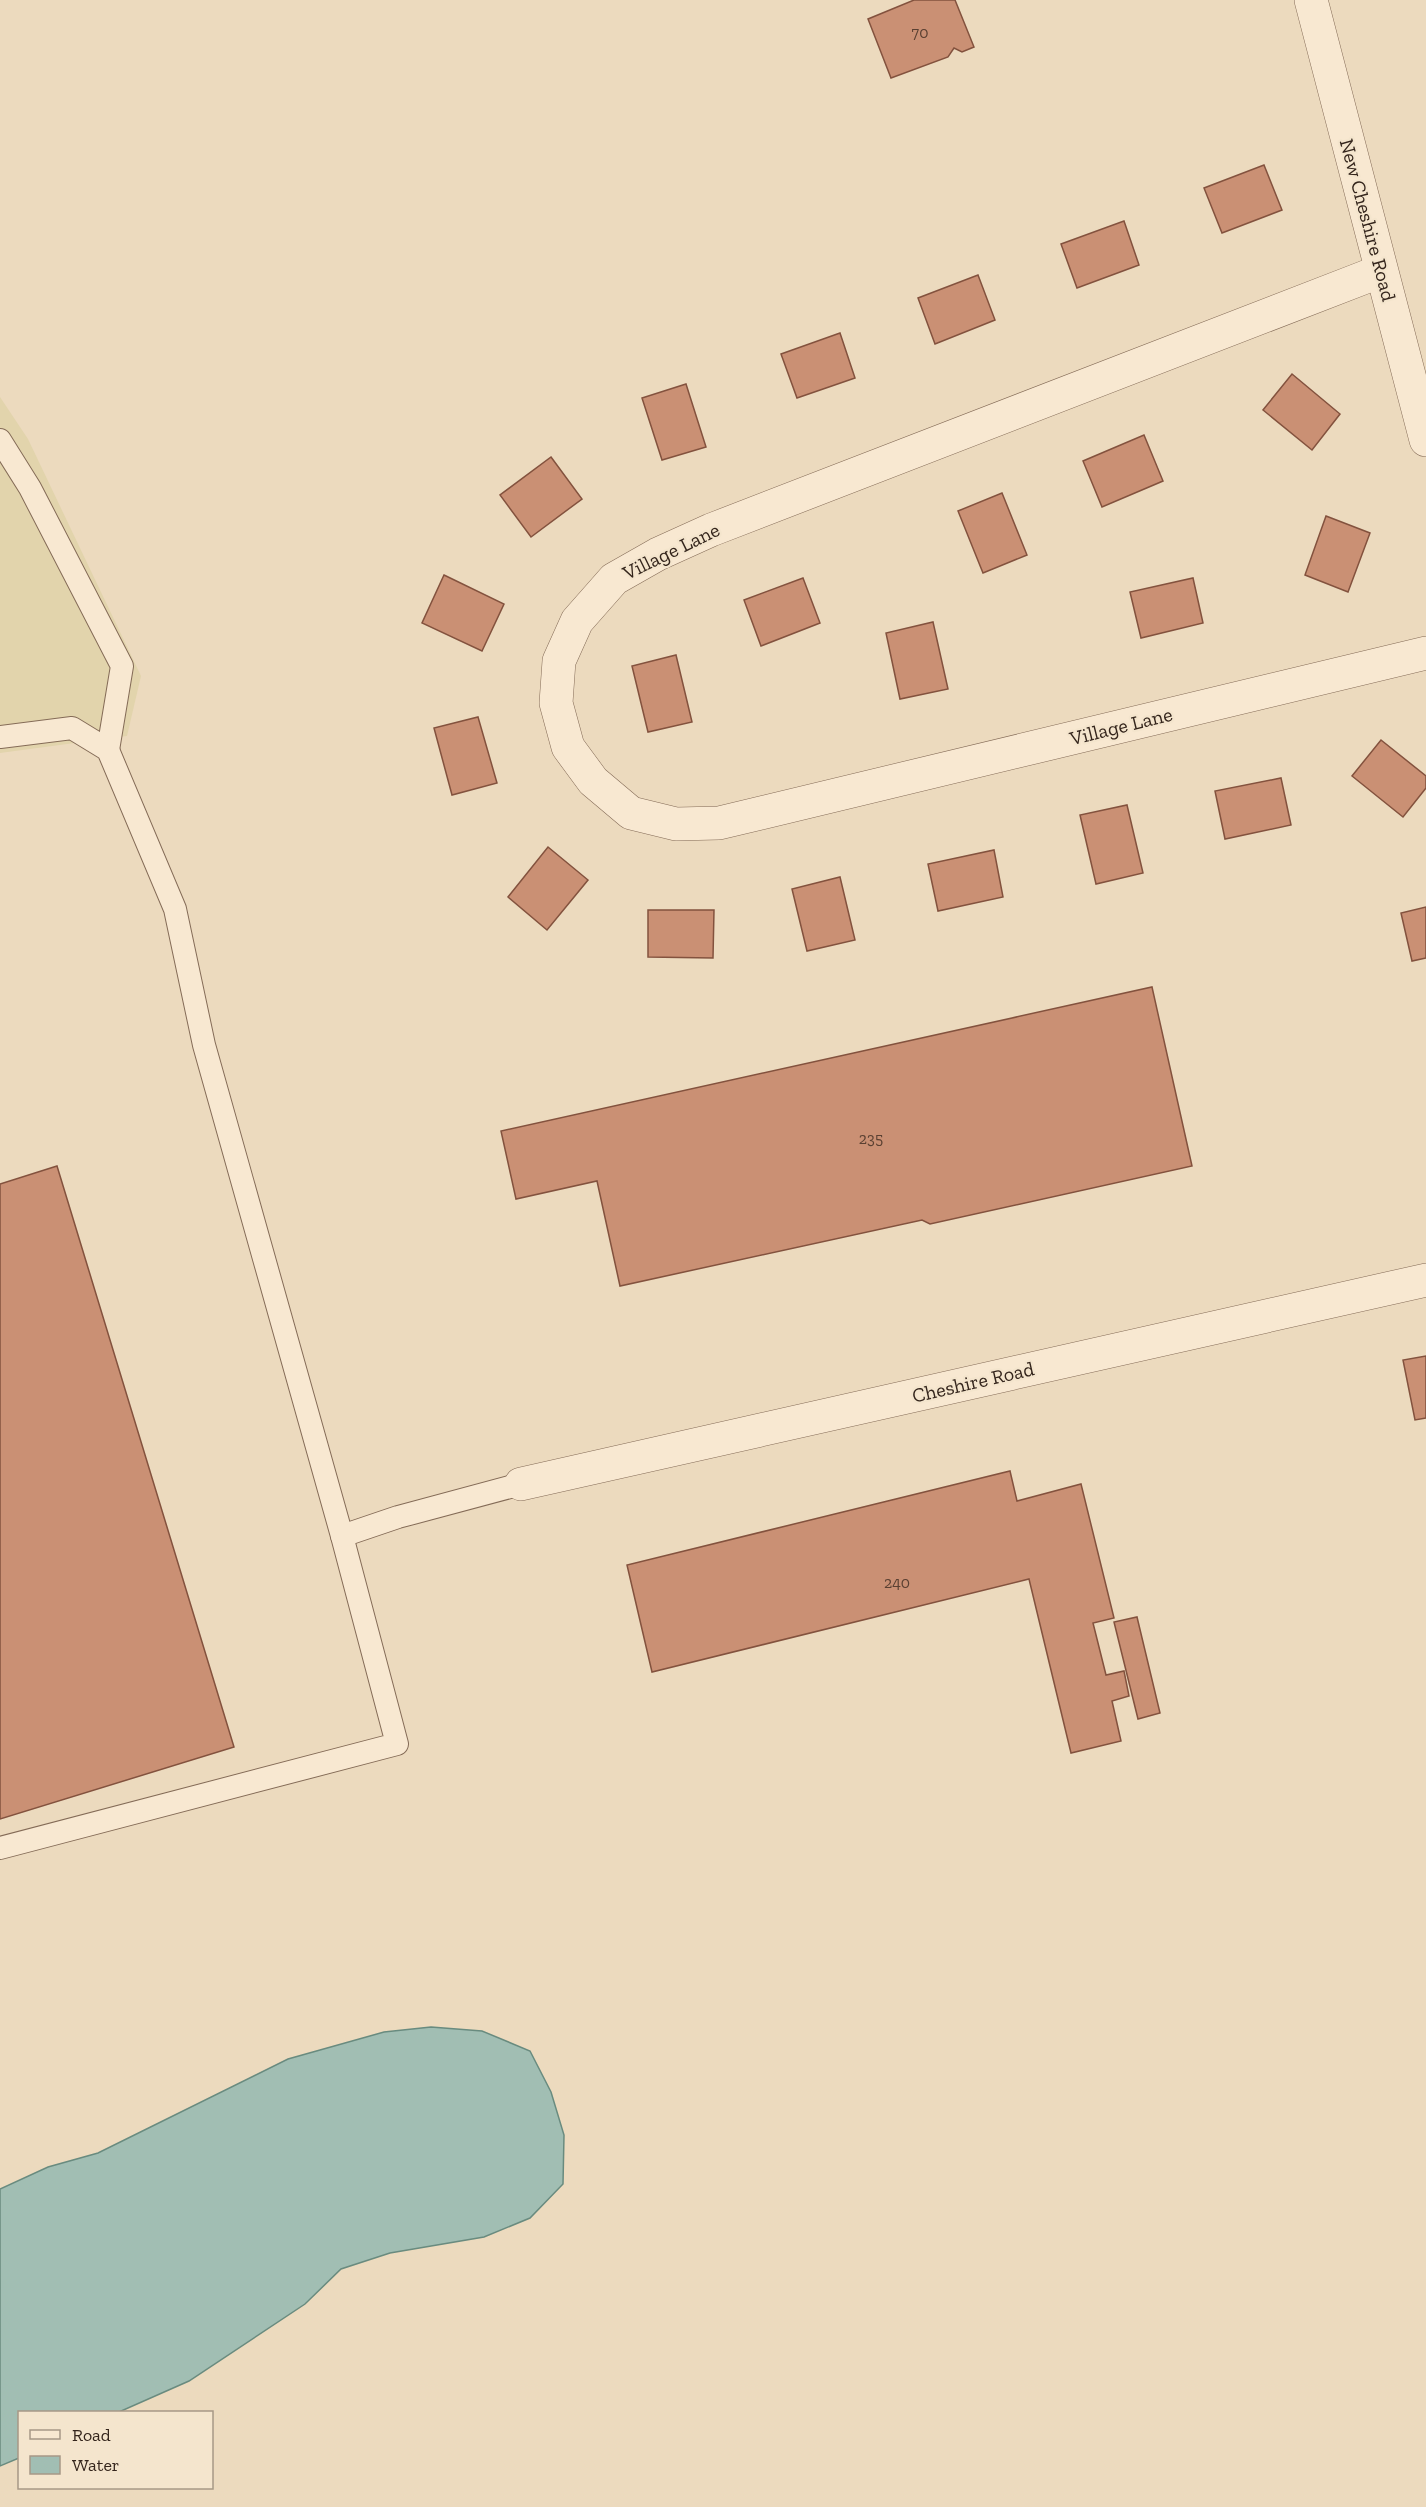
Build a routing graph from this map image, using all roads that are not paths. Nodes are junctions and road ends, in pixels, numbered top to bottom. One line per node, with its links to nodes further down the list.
1 (1311, 0): 2 (street, New Cheshire Road)
2 (1381, 270): 4 (street, New Cheshire Road); 5 (street, Village Lane)
3 (0, 440): 7 (lane)
4 (1426, 440)
5 (1426, 653)
6 (0, 737): 7 (lane)
7 (108, 750): 10 (lane)
8 (1426, 1280): 9 (street, Cheshire Road)
9 (521, 1484): 10 (lane)
10 (342, 1536): 11 (lane)
11 (0, 1848)

